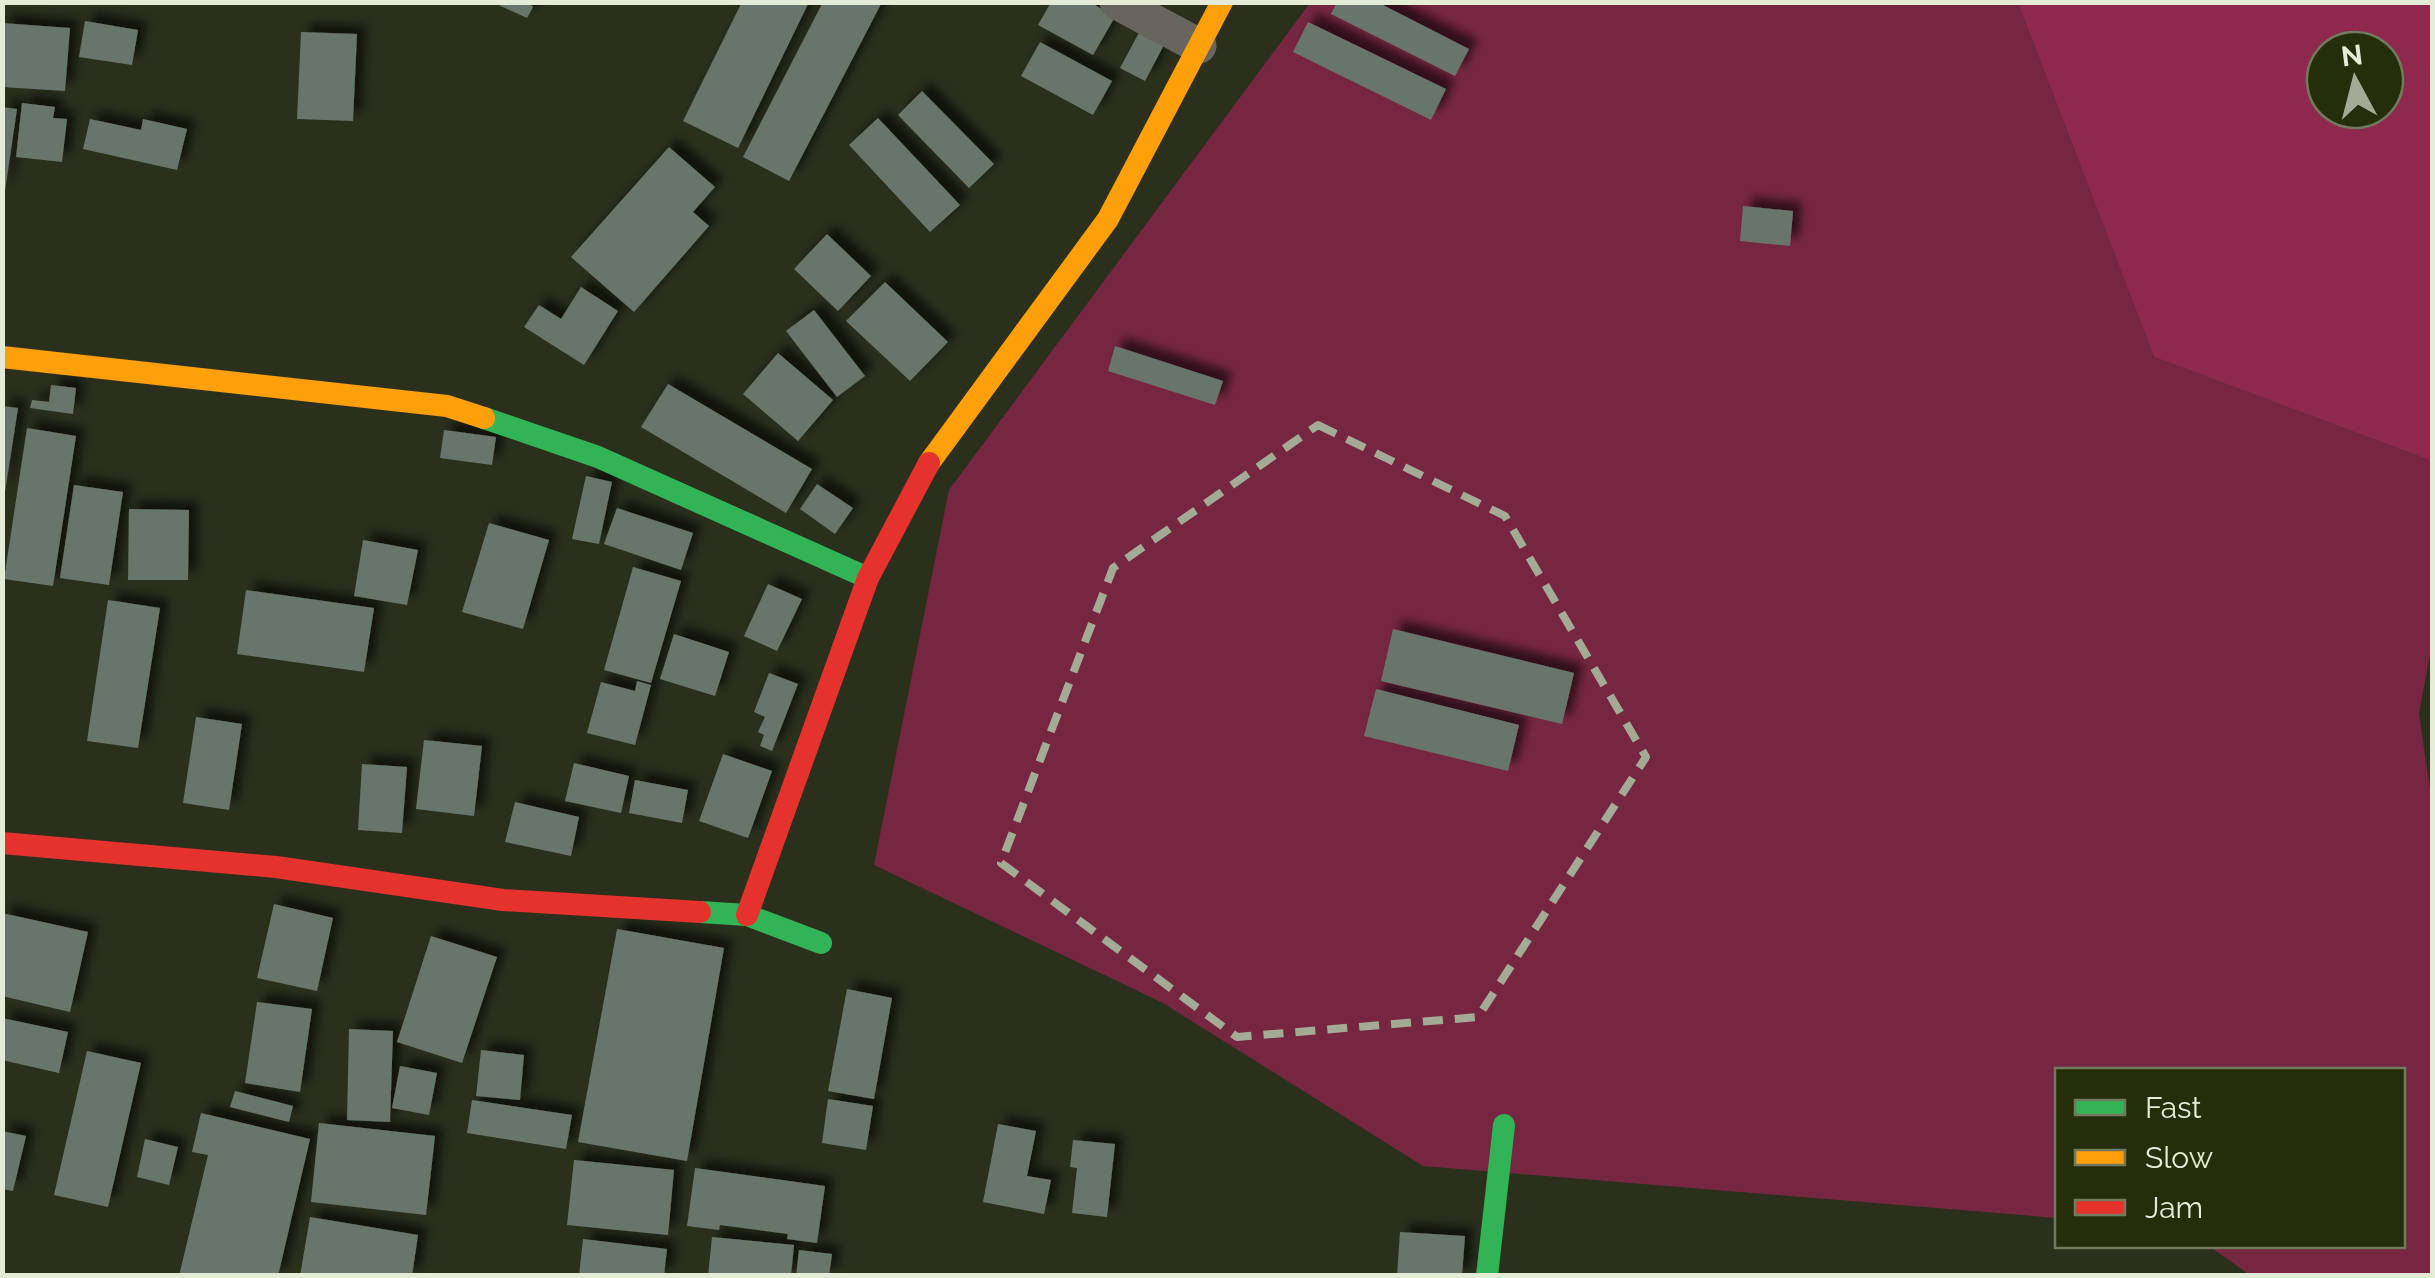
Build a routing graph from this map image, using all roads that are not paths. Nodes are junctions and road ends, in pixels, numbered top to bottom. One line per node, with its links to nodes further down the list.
1 (1117, 2): 3 (street)
2 (1222, 2): 3 (street)
3 (1199, 46): 5 (street)
4 (2, 357): 5 (street)
5 (868, 578): 7 (street)
6 (2, 843): 7 (street)
7 (747, 916): 8 (street)
8 (821, 943)
9 (1504, 1126): 10 (street)
10 (1488, 1276)

